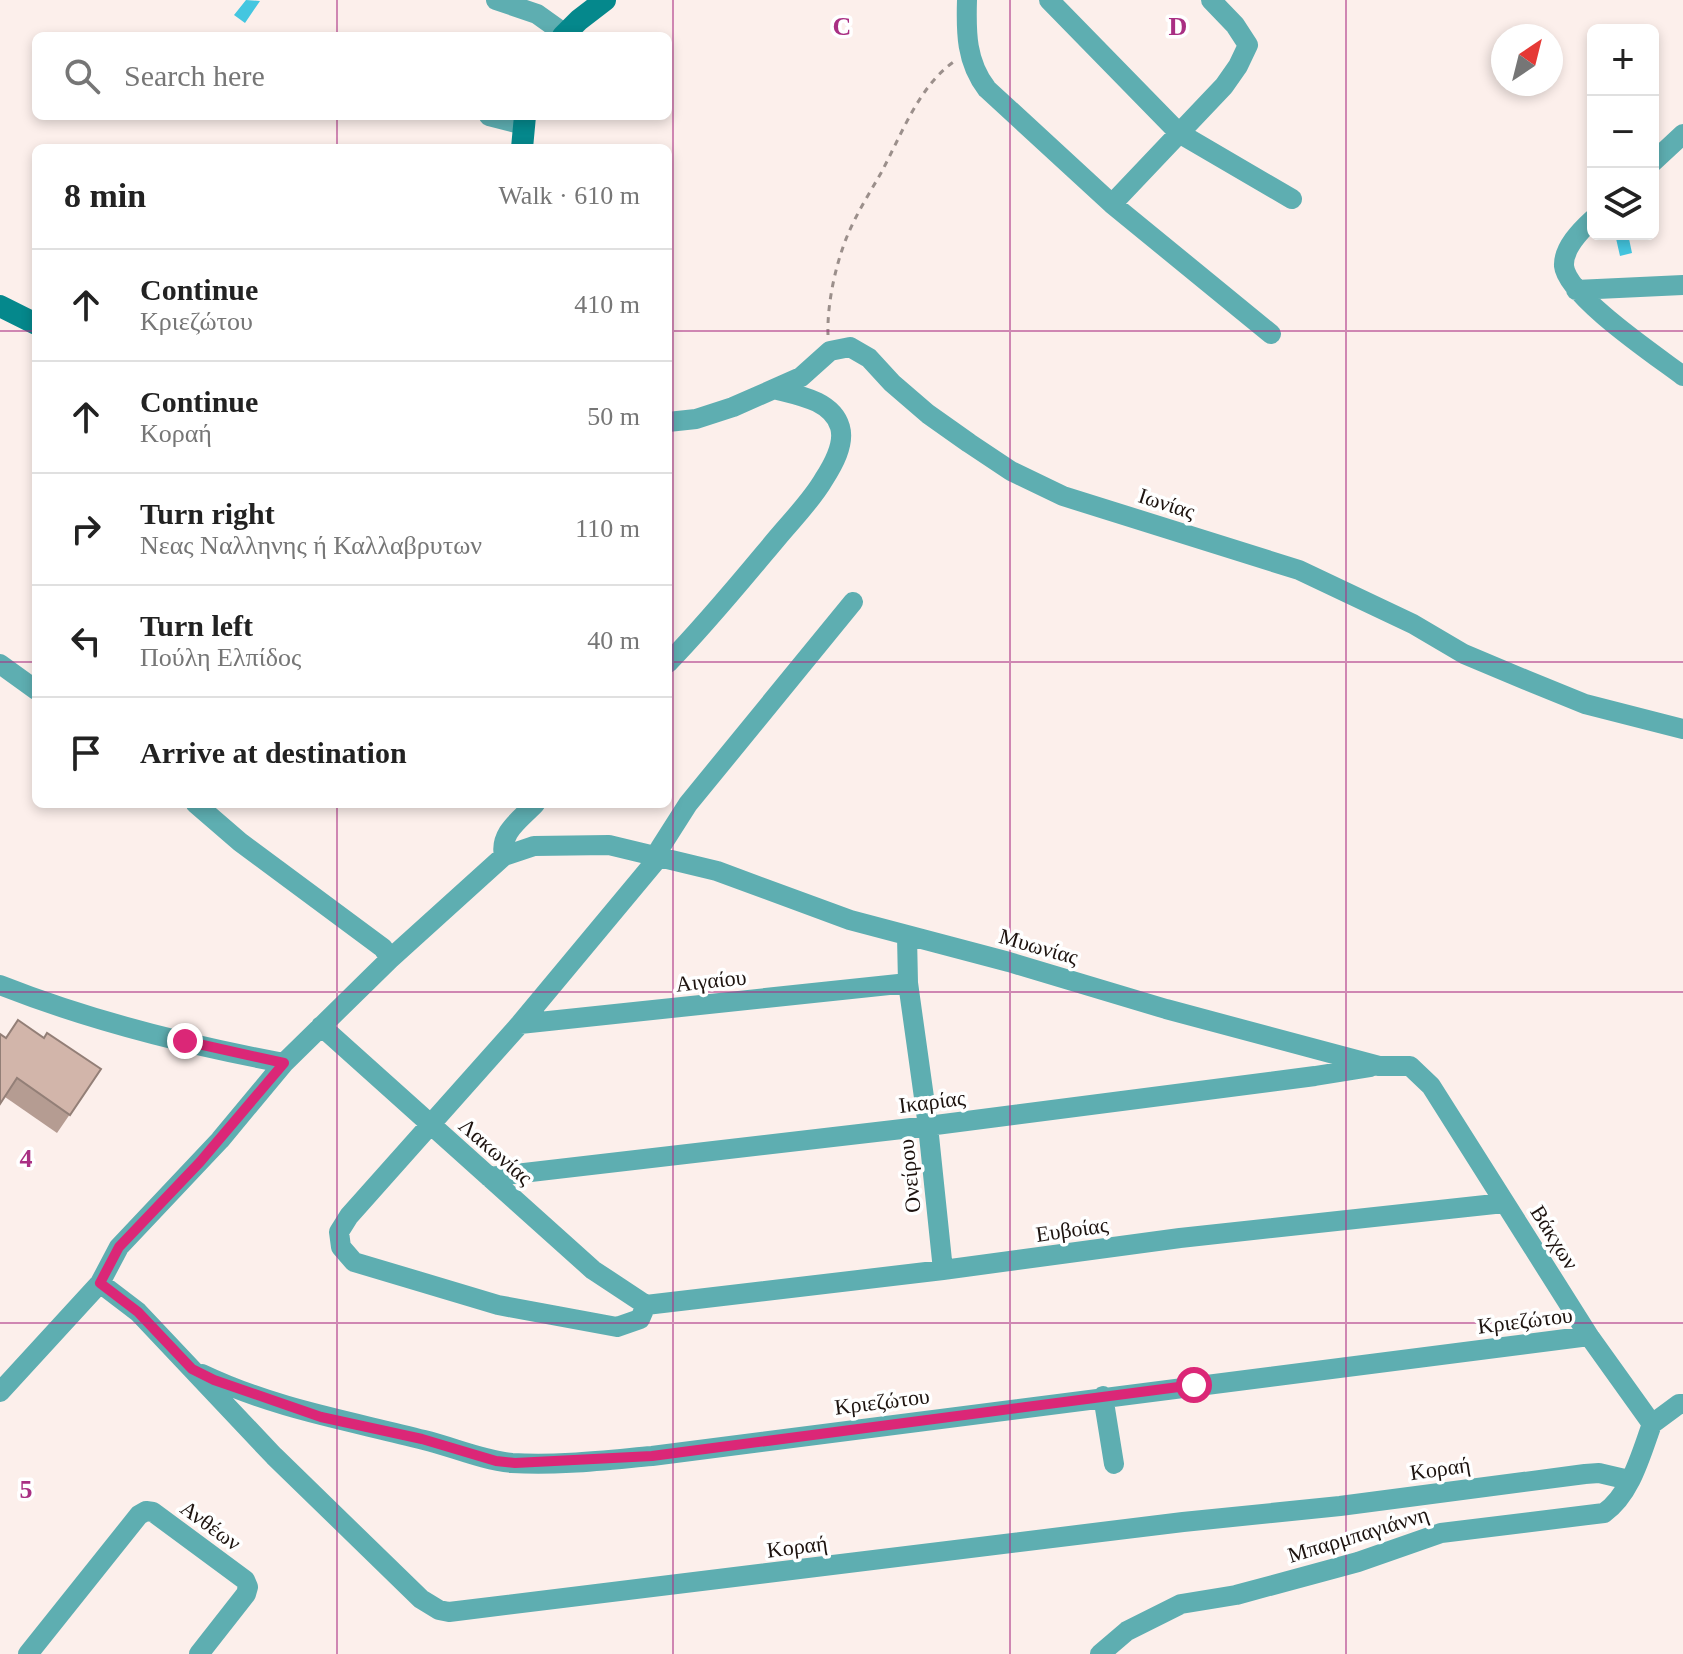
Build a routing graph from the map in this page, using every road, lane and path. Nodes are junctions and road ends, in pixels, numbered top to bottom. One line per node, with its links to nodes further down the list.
1 (496, 0): 6 (street)
2 (605, 0): 7 (main road)
3 (967, 0): 8 (street)
4 (1049, 0): 10 (street)
5 (1211, 0): 10 (street)
6 (560, 32)
7 (567, 32)
8 (969, 55): 15 (street); 22 (path)
9 (524, 120): 12 (main road)
10 (1179, 133): 14 (street); 15 (street)
11 (1683, 134): 13 (street)
12 (522, 144)
13 (1659, 156)
14 (1292, 199)
15 (1112, 204): 21 (street)
16 (1587, 225): 18 (street)
17 (1683, 285): 18 (street)
18 (1576, 290): 23 (street)
19 (0, 306): 20 (main road)
20 (32, 322)
21 (1271, 334)
22 (830, 351): 24 (street); 30 (street, Ιωνίας)
23 (1683, 376)
24 (774, 389): 25 (street); 27 (street)
25 (672, 422)
26 (853, 602): 34 (street)
27 (672, 659)
28 (0, 664): 29 (street)
29 (32, 687)
30 (1683, 729)
31 (201, 808): 36 (street)
32 (531, 808): 33 (street)
33 (504, 856): 34 (street, Μυωνίας); 36 (street)
34 (659, 857): 35 (street, Μυωνίας); 39 (street)
35 (907, 936): 37 (street, Ονείρου); 42 (street, Μυωνίας)
36 (390, 959): 40 (street)
37 (908, 983): 39 (street, Αιγαίου); 45 (street, Ονείρου)
38 (0, 985): 41 (street)
39 (520, 1024): 44 (street)
40 (321, 1026): 41 (street); 44 (street, Λακωνίας)
41 (284, 1063): 49 (street)
42 (1379, 1066): 43 (street, Μυωνίας); 45 (street, Ικαρίας)
43 (1410, 1066): 47 (street, Βάκχων)
44 (430, 1126): 46 (street, Λακωνίας); 50 (street)
45 (928, 1126): 46 (street, Ικαρίας); 48 (street, Ονείρου)
46 (489, 1177): 50 (street, Λακωνίας)
47 (1504, 1203): 48 (street, Ευβοίας); 51 (street, Βάκχων)
48 (943, 1270): 50 (street, Ευβοίας)
49 (100, 1283): 52 (street, Κοραή); 53 (street)
50 (646, 1305)
51 (1589, 1336): 54 (street, Κριεζώτου); 56 (street, Βάκχων)
52 (192, 1369): 54 (street, Κριεζώτου); 58 (street, Κοραή)
53 (0, 1392)
54 (1103, 1396): 57 (street)
55 (1683, 1404): 56 (street)
56 (1652, 1424): 58 (street)
57 (1114, 1464)
58 (1629, 1480): 61 (street, Μπαρμπαγιάννη)
59 (28, 1654): 60 (street, Ανθέων)
60 (199, 1654)
61 (1100, 1654)

